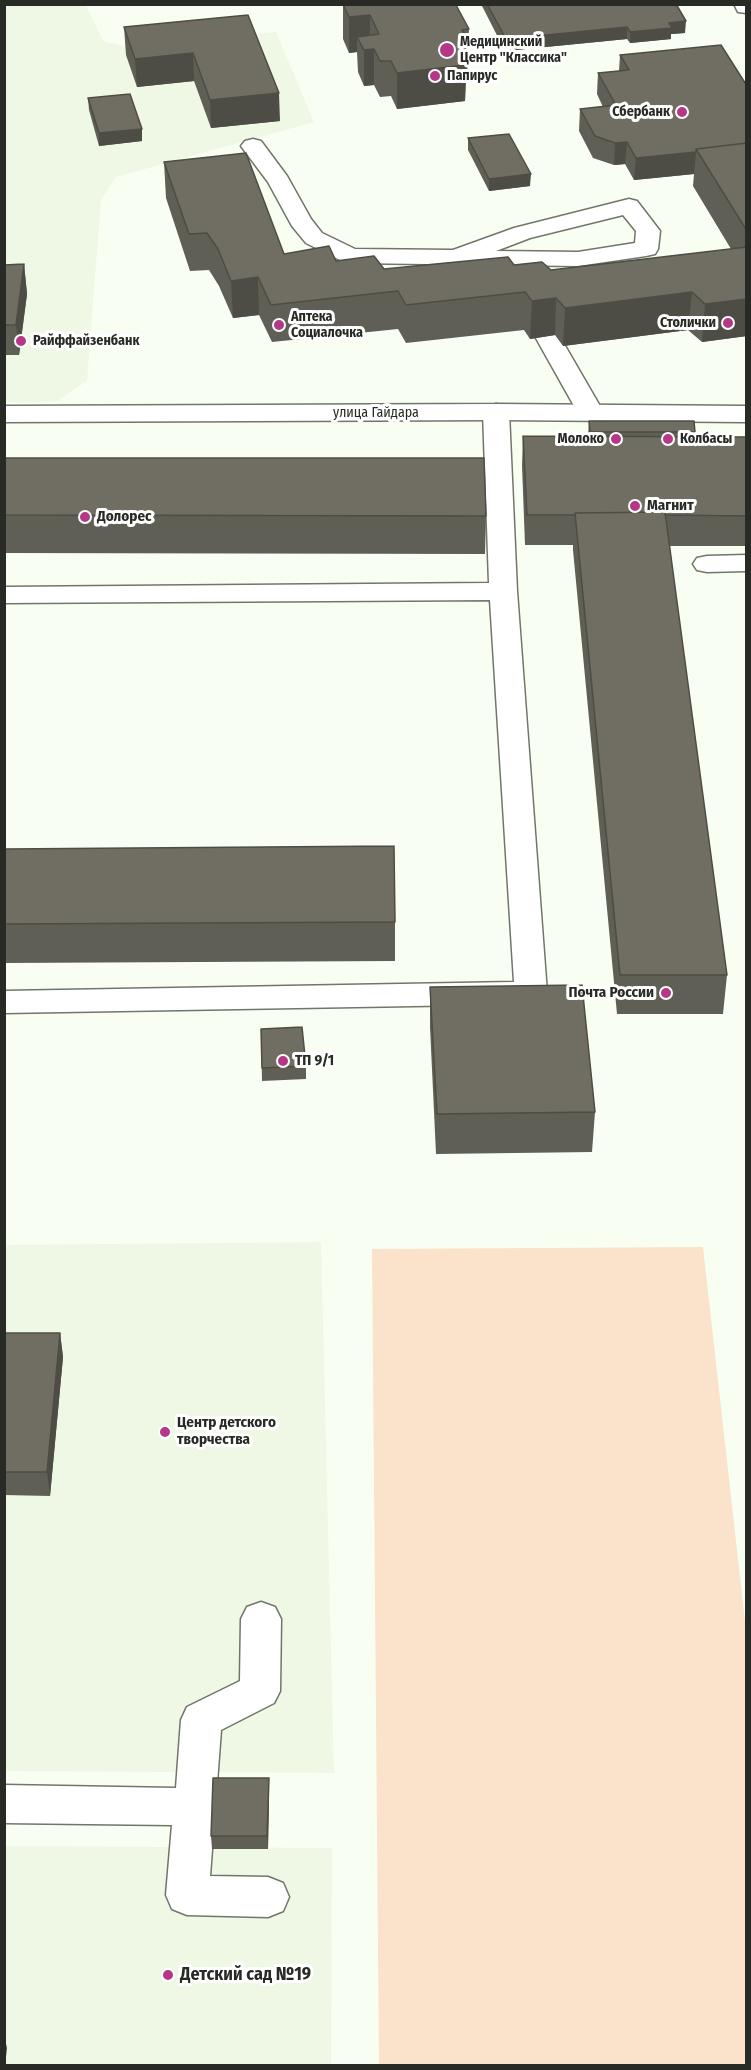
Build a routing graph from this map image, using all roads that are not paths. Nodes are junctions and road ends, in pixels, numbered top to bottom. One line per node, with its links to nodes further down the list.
1 (253, 146): 2 (street)
2 (459, 256): 3 (street); 3 (street)
3 (503, 258): 5 (street)
4 (496, 412): 5 (street, улица Гайдара); 6 (street, улица Гайдара); 10 (street)
5 (591, 413): 7 (street, улица Гайдара)
6 (4, 414)
7 (747, 414)
8 (747, 563): 9 (street)
9 (707, 564)
10 (503, 591): 11 (street); 12 (street)
11 (4, 595)
12 (4, 1002)
13 (261, 1618): 15 (street)
14 (4, 1804): 15 (street)
15 (195, 1807): 16 (street)
16 (268, 1897)

